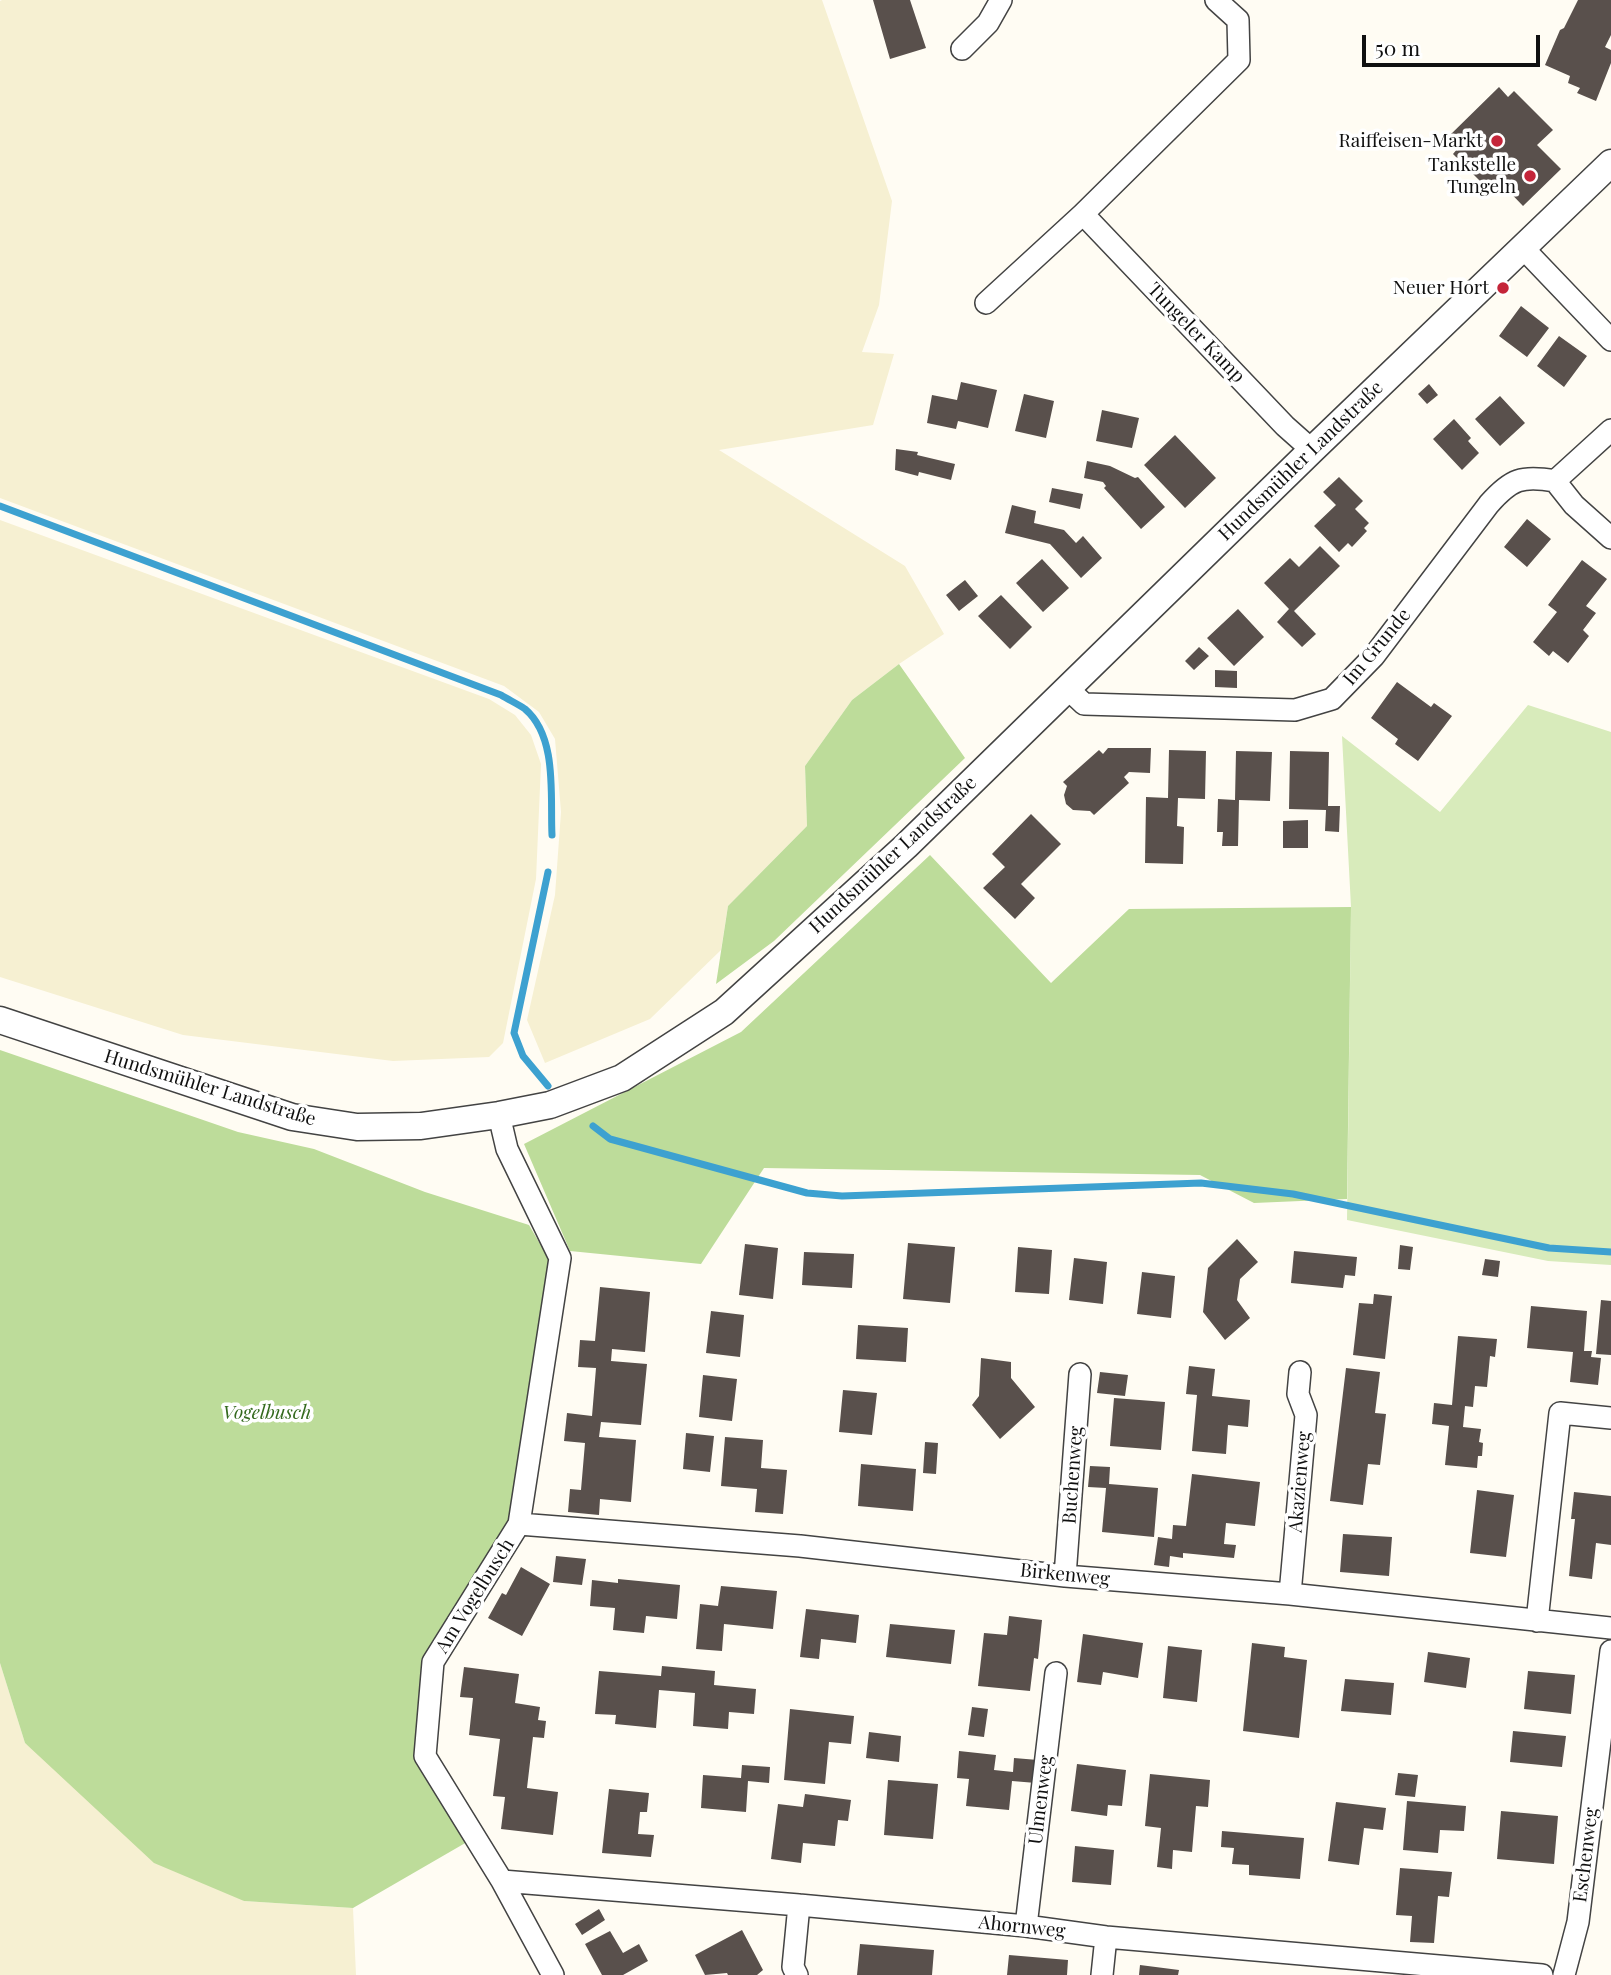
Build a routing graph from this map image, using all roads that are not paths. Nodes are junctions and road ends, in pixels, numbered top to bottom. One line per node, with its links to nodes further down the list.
1 (1000, 0): 3 (street)
2 (1216, 0): 5 (street)
3 (962, 49)
4 (1611, 163): 6 (street, Hundsmühler Landstraße)
5 (1083, 214): 7 (street); 10 (street, Tungeler Kamp)
6 (1523, 248): 8 (street); 10 (street, Hundsmühler Landstraße)
7 (986, 303)
8 (1611, 340)
9 (1611, 430): 11 (street)
10 (1312, 450): 13 (street, Hundsmühler Landstraße)
11 (1556, 481): 12 (street); 13 (street, Im Grunde)
12 (1611, 538)
13 (1067, 688): 15 (street, Hundsmühler Landstraße)
14 (0, 1020): 15 (street, Hundsmühler Landstraße)
15 (499, 1115): 19 (street, Am Vogelbusch)
16 (1300, 1372): 21 (street, Akazienweg)
17 (1080, 1374): 20 (street, Buchenweg)
18 (1611, 1418): 22 (street)
19 (519, 1524): 20 (street, Birkenweg); 26 (street, Am Vogelbusch)
20 (1065, 1576): 21 (street, Birkenweg)
21 (1290, 1594): 22 (street, Birkenweg)
22 (1537, 1621): 23 (street, Birkenweg)
23 (1611, 1628)
24 (1611, 1651): 35 (street, Eschenweg)
25 (1056, 1673): 28 (street, Ulmenweg)
26 (502, 1881): 27 (street, Ahornweg); 31 (street, Am Vogelbusch)
27 (799, 1905): 28 (street, Ahornweg); 32 (street)
28 (1026, 1926): 29 (street, Ahornweg)
29 (1106, 1937): 30 (street, Ahornweg); 33 (street)
30 (1331, 1965): 34 (street, Ahornweg)
31 (553, 1975)
32 (797, 1975)
33 (1102, 1975)
34 (1542, 1975)
35 (1564, 1975)

